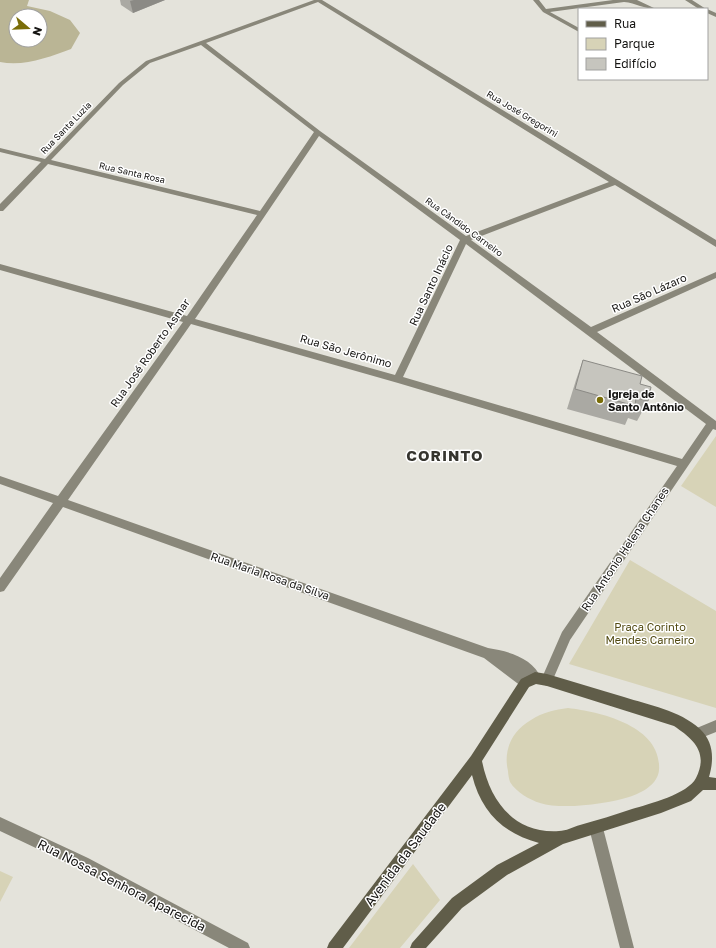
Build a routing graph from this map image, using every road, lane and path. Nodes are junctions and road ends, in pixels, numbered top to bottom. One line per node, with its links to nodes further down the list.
1 (319, 0): 8 (street, Rua Santa Luzia); 12 (street, Rua José Gregorini)
2 (536, 0): 6 (lane)
3 (688, 0): 5 (street)
4 (651, 8): 6 (lane)
5 (701, 8)
6 (545, 11): 7 (lane)
7 (578, 29)
8 (201, 42): 9 (street, Rua Cândido Carneiro); 11 (street, Rua Santa Luzia)
9 (318, 132): 14 (street, Rua José Roberto Asmar); 15 (street, Rua Cândido Carneiro)
10 (0, 150): 11 (street, Rua Santa Rosa)
11 (45, 162): 13 (street, Rua Santa Luzia); 14 (street, Rua Santa Rosa)
12 (616, 182): 15 (street, Rua Santo Inácio); 16 (street, Rua José Gregorini)
13 (0, 209)
14 (260, 214): 19 (street, Rua José Roberto Asmar)
15 (464, 240): 20 (street, Rua Cândido Carneiro); 21 (street, Rua Santo Inácio)
16 (716, 244)
17 (0, 267): 19 (street, Rua São Jerônimo)
18 (716, 275): 20 (street, Rua São Lázaro)
19 (189, 320): 21 (street, Rua São Jerônimo); 25 (street, Rua José Roberto Asmar)
20 (590, 331): 22 (street, Rua Cândido Carneiro)
21 (398, 379): 23 (street, Rua São Jerônimo)
22 (714, 425): 23 (street, Rua Antonio Helena Chanes)
23 (683, 464): 28 (street, Rua Antonio Helena Chanes)
24 (0, 480): 25 (street, Rua Maria Rosa da Silva)
25 (60, 502): 26 (street, Rua José Roberto Asmar); 27 (street, Rua Maria Rosa da Silva)
26 (0, 587)
27 (530, 680): 28 (main road); 32 (main road, Avenida da Saudade)
28 (547, 680): 30 (main road)
29 (716, 726): 30 (street)
30 (696, 734): 31 (main road)
31 (711, 747): 33 (main road)
32 (475, 760): 37 (main road); 39 (main road, Avenida da Saudade)
33 (701, 783): 34 (main road); 36 (main road)
34 (716, 784)
35 (0, 824): 38 (street, Rua Nossa Senhora Aparecida)
36 (596, 828): 37 (main road); 41 (street)
37 (560, 838): 40 (main road)
38 (243, 948)
39 (334, 948)
40 (418, 948)
41 (627, 948)

